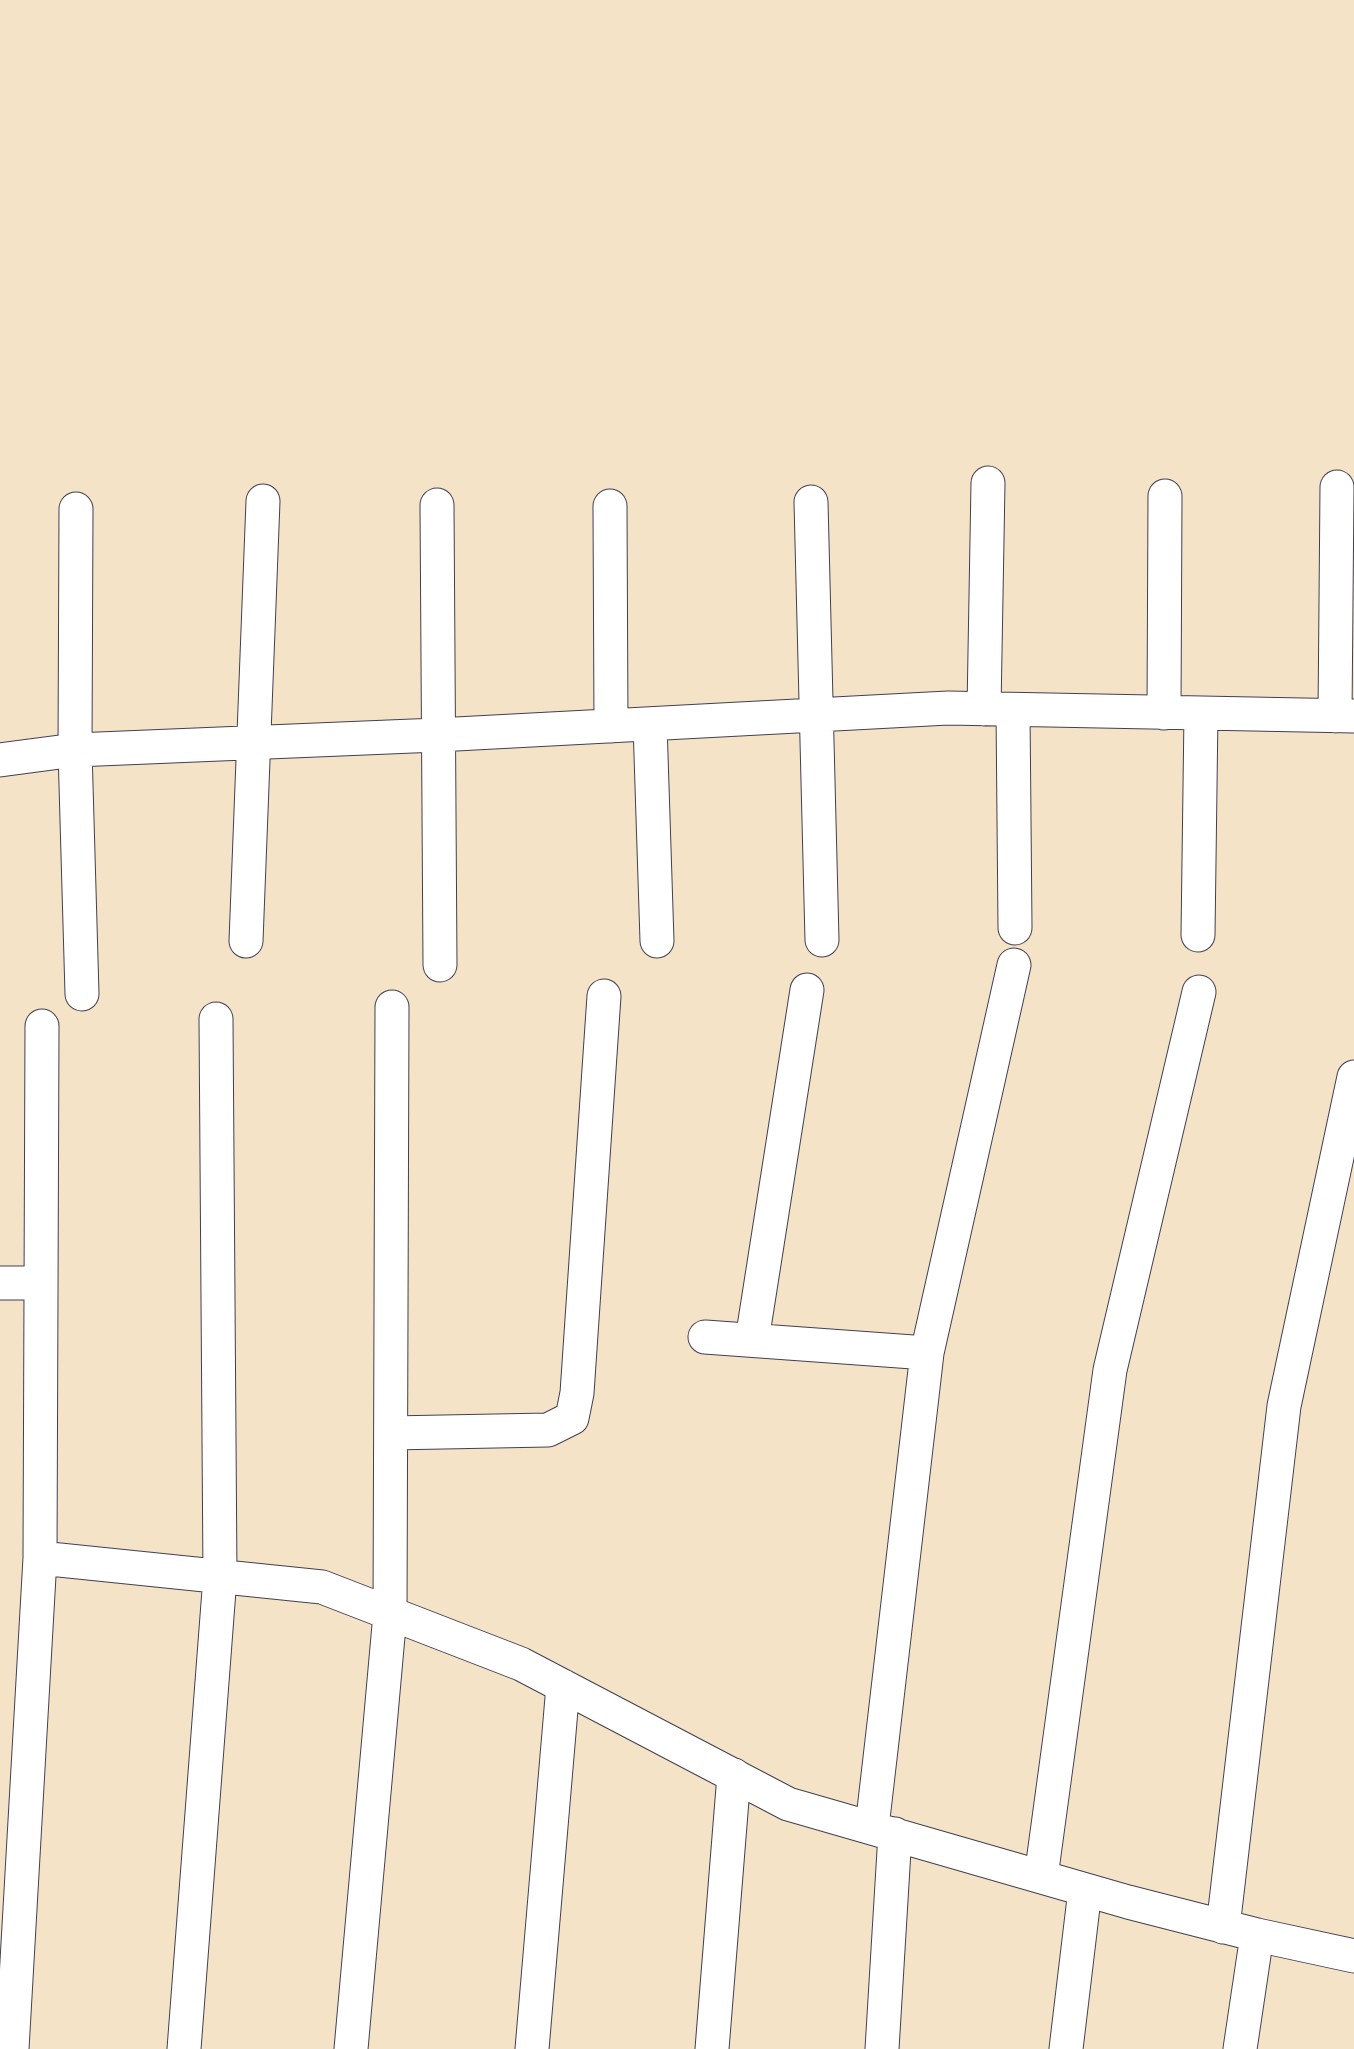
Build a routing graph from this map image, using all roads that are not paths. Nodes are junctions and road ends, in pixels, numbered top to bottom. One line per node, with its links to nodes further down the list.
1 (988, 483): 9 (street)
2 (1337, 487): 13 (street)
3 (1165, 496): 10 (street)
4 (262, 501): 17 (street)
5 (811, 502): 12 (street)
6 (437, 505): 16 (street)
7 (610, 506): 15 (street)
8 (76, 509): 18 (street)
9 (998, 709): 10 (street); 12 (street); 20 (street)
10 (1164, 713): 11 (street)
11 (1201, 713): 13 (street); 21 (street)
12 (818, 715): 14 (street); 22 (street)
13 (1344, 716)
14 (650, 724): 15 (street); 24 (street)
15 (611, 726): 16 (street)
16 (437, 735): 17 (street); 25 (street)
17 (255, 742): 18 (street); 23 (street)
18 (75, 750): 19 (street); 29 (street)
19 (0, 760)
20 (1015, 928)
21 (1198, 935)
22 (822, 940)
23 (246, 941)
24 (657, 941)
25 (440, 965)
26 (1014, 965): 39 (street)
27 (807, 990): 38 (street)
28 (1199, 992): 47 (street)
29 (82, 994)
30 (604, 996): 40 (street)
31 (392, 1007): 40 (street)
32 (216, 1019): 42 (street)
33 (42, 1026): 36 (street)
34 (1354, 1077): 49 (street)
35 (0, 1283): 36 (street)
36 (41, 1283): 41 (street)
37 (705, 1338): 38 (street)
38 (752, 1340): 39 (street)
39 (927, 1353): 46 (street)
40 (391, 1433): 43 (street)
41 (40, 1558): 42 (street); 51 (street)
42 (220, 1577): 43 (street); 54 (street)
43 (390, 1614): 44 (street); 55 (street)
44 (563, 1686): 45 (street); 56 (street)
45 (734, 1775): 46 (street); 57 (street)
46 (883, 1831): 47 (street); 58 (street)
47 (1041, 1877): 48 (street)
48 (1085, 1890): 49 (street); 59 (street)
49 (1223, 1927): 50 (street)
50 (1257, 1935): 52 (street); 60 (street)
51 (9, 1953): 53 (street)
52 (1354, 1956)
53 (12, 2049)
54 (184, 2049)
55 (351, 2049)
56 (532, 2049)
57 (712, 2049)
58 (882, 2049)
59 (1066, 2049)
60 (1240, 2049)

